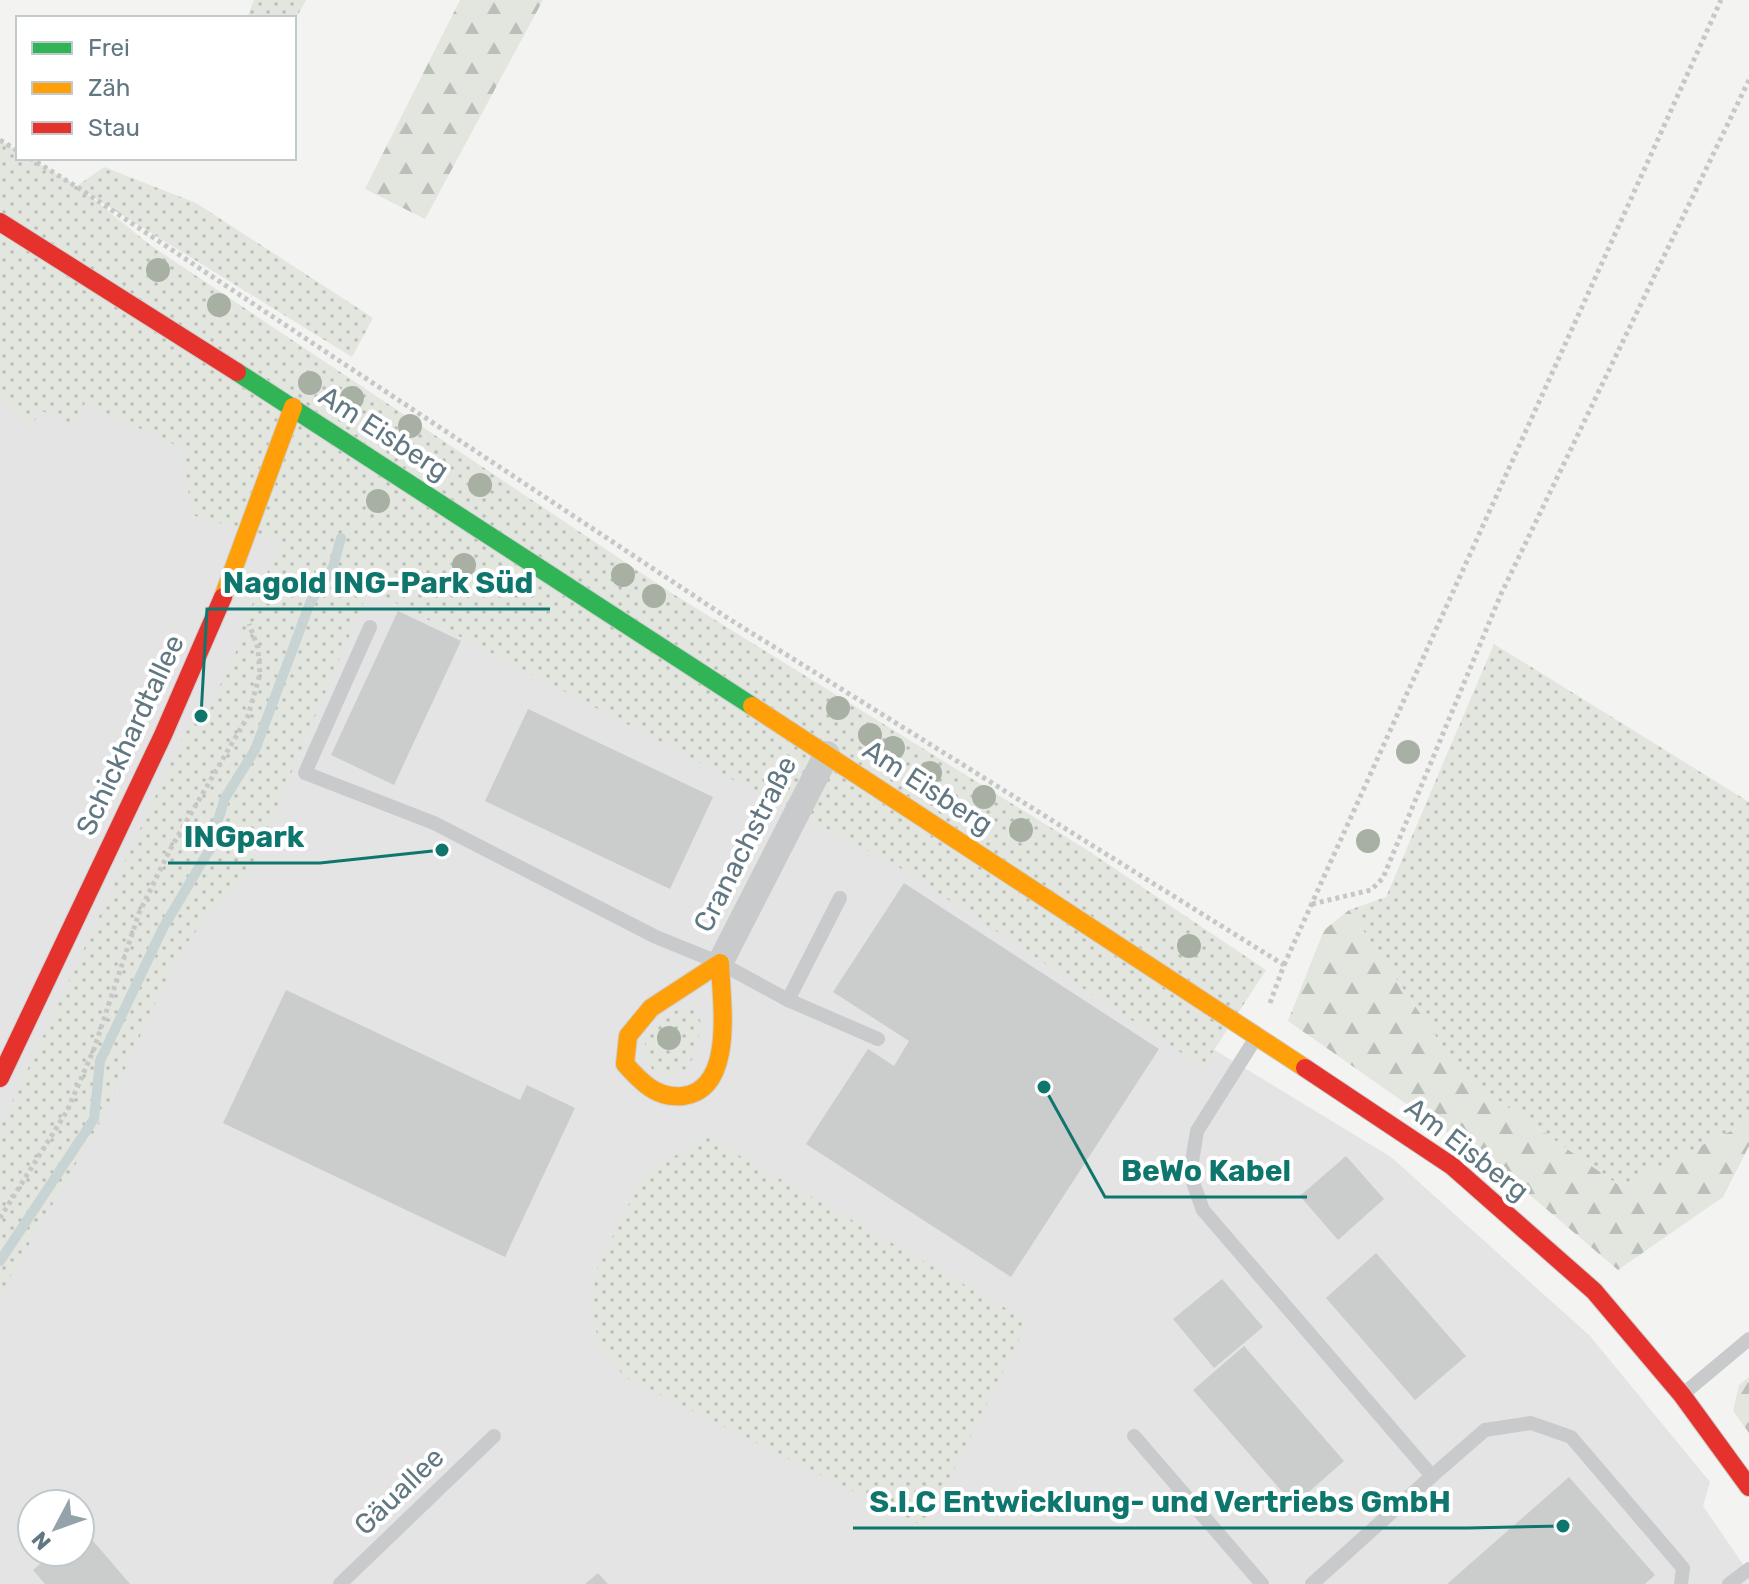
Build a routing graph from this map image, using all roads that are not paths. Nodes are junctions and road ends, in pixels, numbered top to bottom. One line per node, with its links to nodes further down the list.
1 (0, 222): 2 (street, Am Eisberg)
2 (293, 407): 4 (street, Am Eisberg); 10 (street, Schickhardtallee)
3 (370, 627): 6 (lane)
4 (827, 754): 6 (street, Cranachstraße); 8 (street, Am Eisberg)
5 (840, 898): 7 (lane)
6 (720, 963): 6 (street, Cranachstraße); 7 (lane)
7 (788, 1000): 9 (lane)
8 (1257, 1036): 12 (street, Am Eisberg); 15 (lane)
9 (878, 1039)
10 (0, 1078)
11 (1749, 1339): 12 (lane)
12 (1682, 1395): 16 (street, Am Eisberg)
13 (494, 1436): 18 (lane, Gäuallee)
14 (1134, 1436): 19 (lane)
15 (1432, 1476): 20 (lane); 21 (lane)
16 (1749, 1487)
17 (1749, 1569): 22 (lane)
18 (340, 1584)
19 (1262, 1584)
20 (1312, 1584)
21 (1681, 1584)
22 (1729, 1584)

